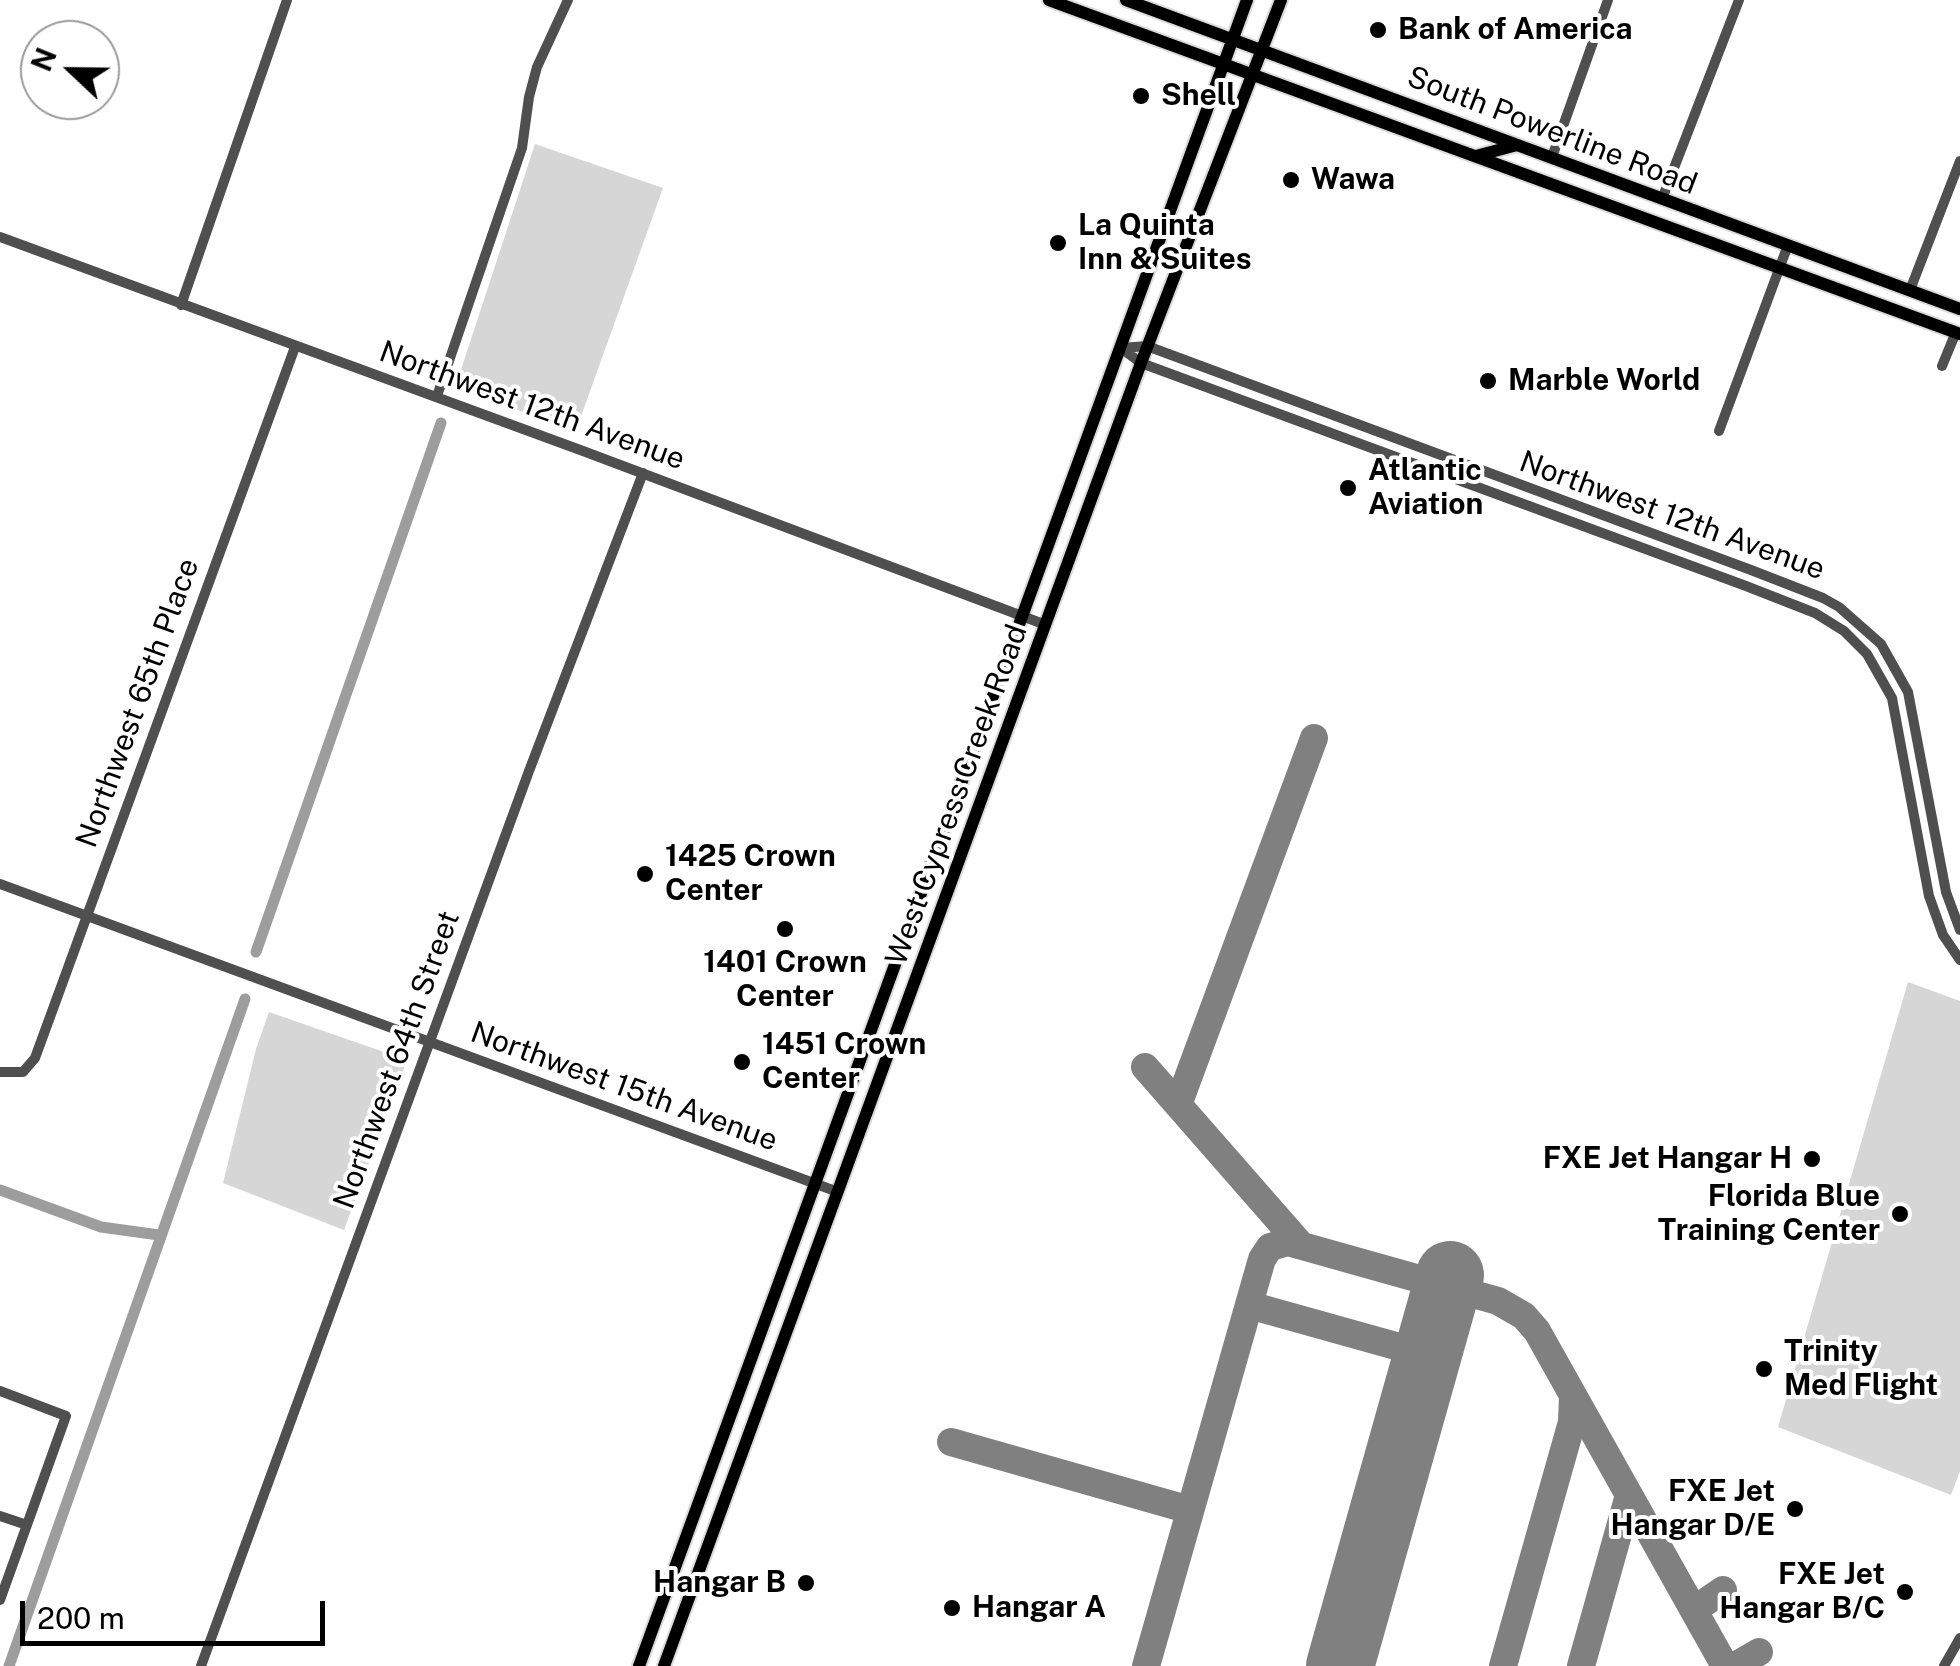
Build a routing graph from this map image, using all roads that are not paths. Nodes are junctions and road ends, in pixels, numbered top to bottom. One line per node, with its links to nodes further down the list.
1 (288, 0): 24 (street)
2 (568, 0): 32 (street)
3 (1049, 0): 11 (main road, South Powerline Road)
4 (1126, 0): 9 (main road, South Powerline Road)
5 (1247, 0): 9 (main road, West Cypress Creek Road)
6 (1280, 0): 10 (main road, West Cypress Creek Road)
7 (1608, 0): 15 (street)
8 (1739, 0): 17 (street)
9 (1233, 39): 10 (main road, South Powerline Road); 11 (main road, West Cypress Creek Road)
10 (1261, 49): 12 (main road, West Cypress Creek Road); 13 (main road, South Powerline Road)
11 (1224, 65): 12 (main road, South Powerline Road); 29 (main road, West Cypress Creek Road)
12 (1250, 74): 14 (main road, South Powerline Road); 27 (main road, West Cypress Creek Road)
13 (1519, 144): 14 (main road); 15 (main road, South Powerline Road)
14 (1476, 156): 18 (main road, South Powerline Road)
15 (1552, 157): 17 (main road, South Powerline Road)
16 (1960, 161): 23 (street)
17 (1662, 199): 18 (main road); 19 (main road); 21 (main road, South Powerline Road)
18 (1629, 212): 19 (main road, South Powerline Road)
19 (1676, 229): 22 (main road, South Powerline Road)
20 (0, 237): 24 (street, Northwest 12th Avenue)
21 (1788, 245): 22 (street); 23 (main road, South Powerline Road)
22 (1780, 268): 26 (main road, South Powerline Road); 33 (street)
23 (1910, 290): 25 (main road, South Powerline Road)
24 (181, 305): 28 (street, Northwest 12th Avenue)
25 (1960, 309)
26 (1958, 333): 31 (street)
27 (1147, 346): 29 (street); 30 (main road, West Cypress Creek Road); 34 (street, Northwest 12th Avenue)
28 (296, 347): 32 (street, Northwest 12th Avenue); 44 (street, Northwest 65th Place)
29 (1121, 348): 30 (street, Northwest 12th Avenue); 39 (main road, West Cypress Creek Road)
30 (1141, 364): 35 (street, Northwest 12th Avenue); 40 (main road, West Cypress Creek Road)
31 (1942, 366)
32 (436, 396): 36 (street, Northwest 12th Avenue)
33 (1719, 431)
34 (1382, 435): 35 (street); 37 (street, Northwest 12th Avenue)
35 (1377, 451): 38 (street, Northwest 12th Avenue)
36 (643, 473): 39 (street, Northwest 12th Avenue); 49 (street, Northwest 64th Street)
37 (1751, 570): 38 (street); 41 (street, Northwest 12th Avenue)
38 (1746, 586): 42 (street, Northwest 12th Avenue)
39 (1023, 616): 40 (street, Northwest 12th Avenue); 47 (main road, West Cypress Creek Road)
40 (1046, 625): 48 (main road, West Cypress Creek Road)
41 (1932, 819): 42 (street); 45 (street, Northwest 12th Avenue)
42 (1915, 820): 46 (street, Northwest 12th Avenue)
43 (0, 884): 44 (street, Northwest 15th Avenue)
44 (86, 916): 49 (street, Northwest 15th Avenue); 50 (street, Northwest 65th Place)
45 (1960, 930)
46 (1960, 960)
47 (892, 976): 48 (main road); 51 (main road, West Cypress Creek Road)
48 (902, 1018): 52 (main road, West Cypress Creek Road)
49 (430, 1043): 51 (street, Northwest 15th Avenue); 58 (street, Northwest 64th Street)
50 (0, 1072)
51 (816, 1184): 52 (street, Northwest 15th Avenue); 59 (main road, West Cypress Creek Road)
52 (838, 1192): 60 (main road, West Cypress Creek Road)
53 (0, 1392): 55 (street)
54 (0, 1516): 55 (street)
55 (26, 1526): 56 (street)
56 (0, 1600)
57 (1960, 1638): 61 (street)
58 (201, 1666)
59 (639, 1666)
60 (664, 1666)
61 (1944, 1666)

